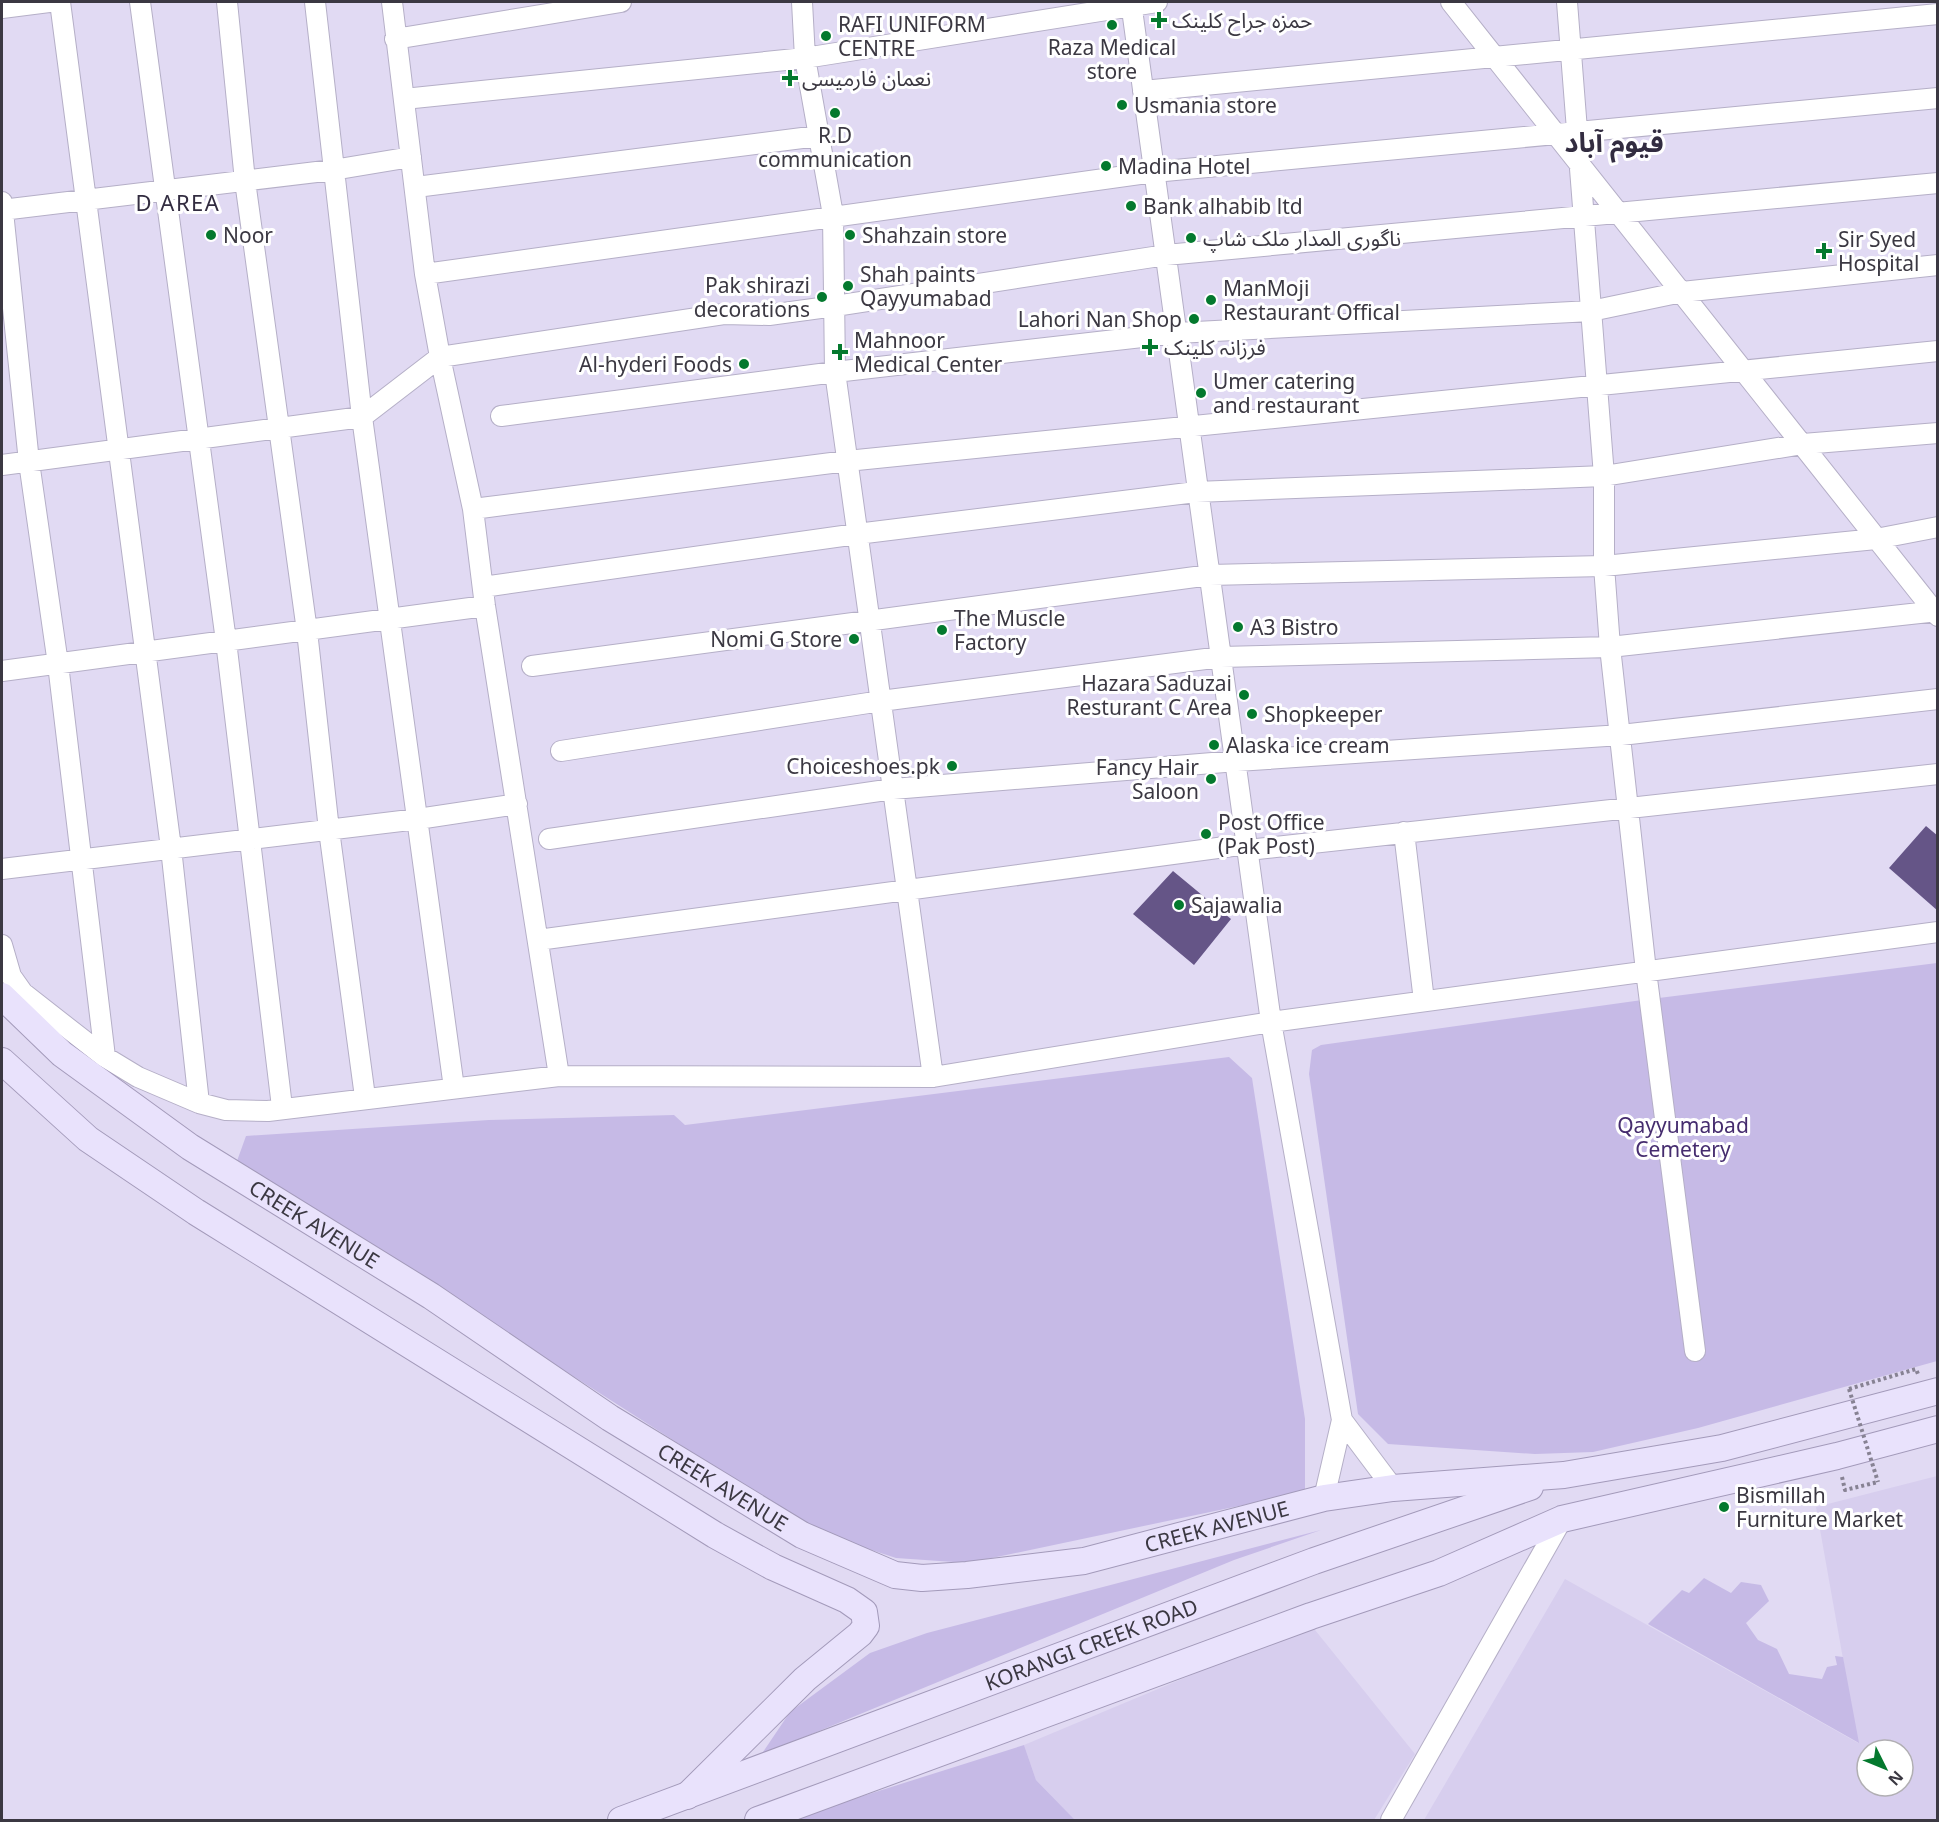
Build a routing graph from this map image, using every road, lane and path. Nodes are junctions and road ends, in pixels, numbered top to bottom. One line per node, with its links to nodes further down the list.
1 (49, 2): 13 (street)
2 (60, 2): 33 (street)
3 (140, 2): 32 (street)
4 (227, 2): 29 (street)
5 (315, 2): 27 (street)
6 (392, 2): 15 (street)
7 (621, 2): 15 (street)
8 (801, 2): 18 (street)
9 (1157, 2): 12 (street)
10 (1451, 2): 17 (street)
11 (1566, 2): 16 (street)
12 (1131, 3): 18 (street); 19 (street)
13 (2, 8)
14 (1938, 14): 16 (street)
15 (395, 39): 21 (street)
16 (1571, 49): 17 (street); 22 (street)
17 (1495, 57): 19 (street); 23 (street)
18 (805, 58): 21 (street); 24 (street)
19 (1143, 91): 28 (street)
20 (1938, 98): 22 (street)
21 (404, 99): 25 (street)
22 (1577, 132): 23 (street); 26 (street)
23 (1556, 134): 26 (street); 28 (street)
24 (818, 136): 31 (street); 36 (street)
25 (411, 157): 27 (street); 31 (street)
26 (1579, 163): 35 (street); 37 (street)
27 (333, 170): 29 (street); 51 (street)
28 (1154, 172): 36 (street); 38 (street)
29 (245, 181): 32 (street); 53 (street)
30 (1938, 183): 35 (street)
31 (416, 187): 40 (street)
32 (166, 190): 33 (street); 55 (street)
33 (84, 200): 34 (street); 57 (street)
34 (2, 208): 59 (street)
35 (1618, 212): 37 (street); 41 (street)
36 (833, 215): 40 (street); 42 (street)
37 (1584, 215): 38 (street); 43 (street)
38 (1166, 255): 42 (street); 44 (street)
39 (1938, 265): 41 (street)
40 (425, 274): 46 (street)
41 (1682, 292): 43 (street); 47 (street)
42 (835, 306): 46 (street); 48 (street)
43 (1591, 310): 44 (street); 49 (street)
44 (1176, 333): 48 (street); 52 (street)
45 (1938, 351): 47 (street)
46 (440, 357): 51 (street); 63 (street)
47 (1745, 371): 49 (street); 56 (street)
48 (835, 372): 50 (street); 58 (street)
49 (1597, 386): 52 (street); 61 (street)
50 (501, 416)
51 (362, 417): 53 (street); 71 (street)
52 (1188, 426): 58 (street); 62 (street)
53 (280, 428): 55 (street); 73 (street)
54 (1938, 433): 56 (street)
55 (198, 439): 57 (street); 74 (street)
56 (1803, 444): 61 (street); 66 (street)
57 (119, 449): 59 (street); 76 (street)
58 (847, 461): 63 (street); 65 (street)
59 (29, 462): 60 (street); 78 (street)
60 (2, 465)
61 (1604, 476): 62 (street); 67 (street)
62 (1196, 492): 65 (street); 68 (street)
63 (474, 509): 69 (street)
64 (1938, 527): 66 (street)
65 (857, 534): 69 (street); 72 (street)
66 (1876, 539): 67 (street); 70 (street)
67 (1604, 566): 68 (street); 75 (street)
68 (1210, 575): 72 (street); 77 (street)
69 (484, 597): 71 (street); 88 (street)
70 (1936, 613): 75 (street)
71 (391, 620): 73 (street); 90 (street)
72 (869, 621): 79 (street); 82 (street)
73 (306, 631): 74 (street); 91 (street)
74 (226, 641): 76 (street); 93 (street)
75 (1610, 647): 77 (street); 83 (street)
76 (144, 652): 78 (street); 96 (street)
77 (1221, 657): 82 (street); 85 (street)
78 (58, 664): 80 (street); 97 (street)
79 (531, 666)
80 (2, 671)
81 (1938, 699): 83 (street)
82 (881, 701): 84 (street); 87 (street)
83 (1621, 735): 85 (street); 89 (street)
84 (561, 751)
85 (1237, 761): 87 (street); 95 (street)
86 (1938, 774): 89 (street)
87 (893, 789): 94 (street); 99 (street)
88 (517, 804): 90 (street); 101 (street)
89 (1630, 806): 92 (street); 103 (street)
90 (418, 819): 91 (street); 111 (street)
91 (329, 830): 93 (street); 112 (street)
92 (1404, 832): 95 (street); 105 (street)
93 (251, 838): 96 (street); 114 (street)
94 (549, 838)
95 (1247, 847): 99 (street); 106 (street)
96 (171, 848): 97 (street); 113 (street)
97 (82, 859): 98 (street); 107 (street)
98 (2, 869)
99 (907, 889): 101 (street); 110 (street)
100 (1938, 932): 103 (street)
101 (538, 940): 109 (street)
102 (2, 945): 107 (street)
103 (1646, 971): 105 (street); 115 (street)
104 (2, 996): 123 (main road, CREEK AVENUE)
105 (1424, 1001): 106 (street)
106 (1271, 1022): 110 (street); 118 (street)
107 (105, 1057): 113 (street)
108 (2, 1061): 125 (main road, CREEK AVENUE)
109 (559, 1076): 110 (street); 111 (street)
110 (933, 1077)
111 (454, 1088): 112 (street)
112 (365, 1097): 114 (street)
113 (199, 1103): 114 (street)
114 (282, 1107)
115 (1695, 1351)
116 (1916, 1369): 122 (path, bridge)
117 (1938, 1391): 120 (main road)
118 (1342, 1420): 121 (street); 123 (street)
119 (1930, 1429): 124 (main road)
120 (1564, 1475): 121 (main road, CREEK AVENUE); 125 (main road, KORANGI CREEK ROAD)
121 (1392, 1488): 123 (main road, CREEK AVENUE)
122 (1845, 1490)
123 (1323, 1498)
124 (1562, 1518): 127 (main road); 128 (street)
125 (687, 1796): 126 (main road, KORANGI CREEK ROAD)
126 (621, 1821)
127 (758, 1821)
128 (1391, 1821)

